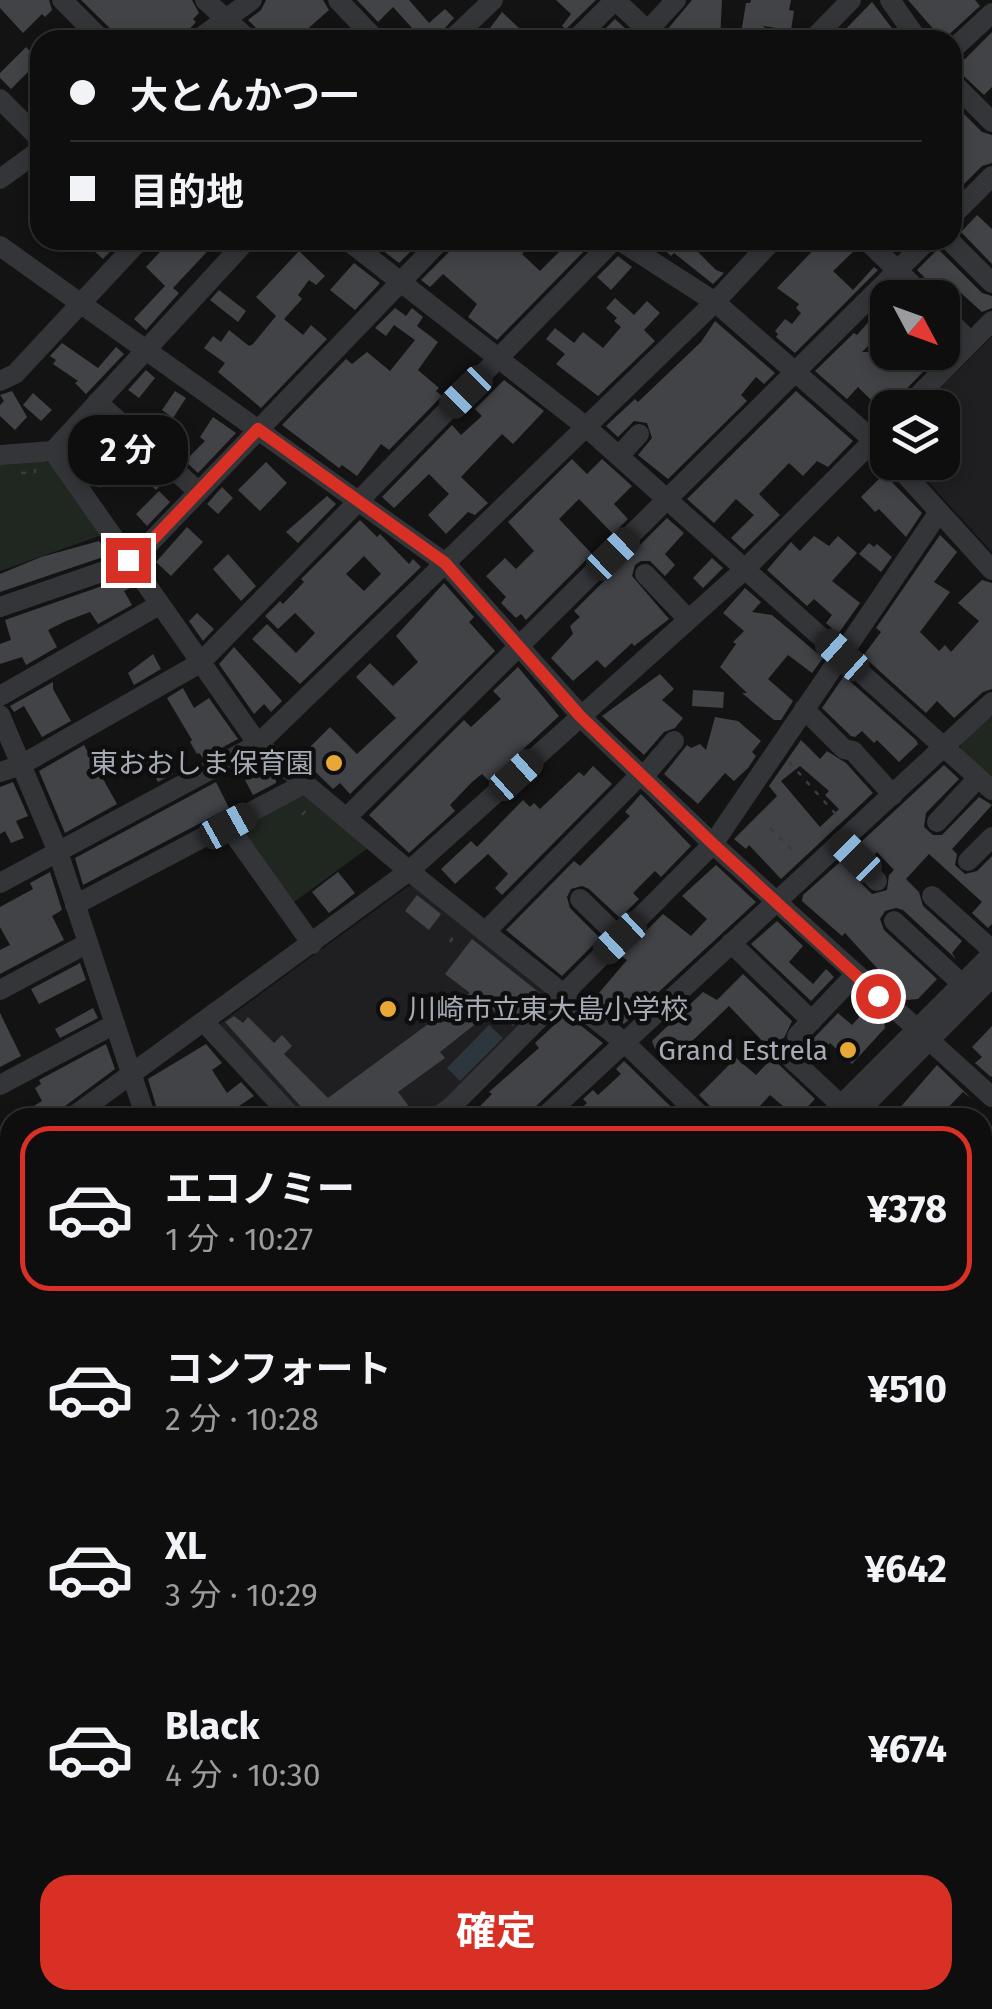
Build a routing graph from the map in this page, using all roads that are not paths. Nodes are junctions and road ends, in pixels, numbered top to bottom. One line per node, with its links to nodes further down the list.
1 (62, 0): 12 (street)
2 (205, 0): 11 (street)
3 (252, 0): 11 (street)
4 (338, 0): 15 (street)
5 (493, 0): 16 (street)
6 (615, 0): 17 (street); 18 (street)
7 (676, 0): 19 (street)
8 (851, 0): 20 (street)
9 (890, 0): 21 (street)
10 (992, 14): 22 (street)
11 (224, 20): 13 (street); 14 (street)
12 (92, 30)
13 (210, 30)
14 (236, 30)
15 (359, 30)
16 (462, 30)
17 (585, 30)
18 (642, 30)
19 (653, 30)
20 (822, 30)
21 (911, 30)
22 (962, 41)
23 (962, 92): 25 (street)
24 (0, 99): 26 (street)
25 (992, 122)
26 (30, 130)
27 (30, 157): 29 (street)
28 (992, 176): 30 (street)
29 (0, 179)
30 (962, 206)
31 (0, 246): 47 (street)
32 (131, 250): 47 (street)
33 (238, 250): 51 (street)
34 (360, 250): 44 (street)
35 (431, 250): 44 (street)
36 (606, 250): 52 (street)
37 (632, 250): 46 (street)
38 (764, 250): 46 (street)
39 (877, 250): 42 (street)
40 (918, 250): 42 (street)
41 (959, 250): 45 (street)
42 (898, 270): 43 (street); 53 (street)
43 (908, 280)
44 (400, 282): 52 (street); 58 (street)
45 (992, 284)
46 (715, 302): 53 (street); 57 (street)
47 (82, 304): 51 (street); 54 (street)
48 (992, 321): 50 (street)
49 (960, 331): 50 (street)
50 (971, 342): 55 (street)
51 (146, 349): 56 (street); 58 (street)
52 (499, 359): 57 (street); 67 (street)
53 (795, 372): 59 (street); 68 (street)
54 (0, 382)
55 (924, 390)
56 (97, 402): 61 (street); 66 (street)
57 (585, 426): 64 (street); 71 (street)
58 (258, 429): 66 (street); 67 (street)
59 (870, 431)
60 (639, 434): 64 (street)
61 (53, 451): 63 (street); 70 (street)
62 (870, 453): 72 (street)
63 (0, 455)
64 (619, 456): 68 (street)
65 (910, 480): 69 (street)
66 (198, 491): 70 (street)
67 (359, 500): 71 (street); 80 (street)
68 (668, 500): 72 (street); 78 (street)
69 (938, 512): 73 (street); 79 (street)
70 (128, 560): 75 (street); 76 (street)
71 (445, 563): 78 (street); 87 (street)
72 (745, 568): 77 (street); 79 (street)
73 (992, 570)
74 (645, 574): 77 (street)
75 (159, 605): 80 (street); 81 (street)
76 (0, 607)
77 (688, 620): 85 (street)
78 (518, 646): 85 (street); 95 (street)
79 (842, 655): 83 (street); 88 (street)
80 (200, 663): 87 (street); 89 (street)
81 (0, 696)
82 (992, 702): 88 (street)
83 (804, 709): 94 (street); 100 (street)
84 (0, 716): 89 (street)
85 (580, 716): 91 (street); 104 (street)
86 (674, 740): 91 (street)
87 (258, 744): 92 (street); 101 (street)
88 (944, 747): 93 (street); 94 (street)
89 (21, 765): 90 (street); 101 (street)
90 (0, 772)
91 (642, 776): 100 (street); 111 (street)
92 (304, 784): 95 (street); 97 (street)
93 (985, 784): 96 (street)
94 (894, 794): 98 (street)
95 (346, 818): 104 (street)
96 (938, 822)
97 (228, 826): 109 (street); 115 (street)
98 (846, 837): 102 (street); 108 (street)
99 (992, 837): 103 (street)
100 (713, 844): 108 (street); 112 (street)
101 (58, 852): 105 (street); 109 (street)
102 (887, 857)
103 (968, 861)
104 (409, 871): 111 (street); 115 (street)
105 (0, 883)
106 (932, 896): 116 (street)
107 (580, 899): 112 (street)
108 (775, 901): 114 (street); 117 (street)
109 (76, 906): 113 (street)
110 (894, 922): 119 (street)
111 (485, 932): 121 (street)
112 (620, 938): 121 (street)
113 (88, 943): 120 (street); 123 (street)
114 (731, 943): 125 (street); 126 (street)
115 (312, 944): 122 (street)
116 (992, 952): 119 (street)
117 (856, 974): 124 (street); 125 (street)
118 (992, 977): 124 (street)
119 (962, 984): 124 (street)
120 (0, 990)
121 (563, 992): 126 (street); 133 (street)
122 (204, 1022): 127 (street); 132 (street)
123 (115, 1024): 127 (street); 128 (street)
124 (922, 1035): 129 (street); 137 (street)
125 (797, 1036): 136 (street)
126 (625, 1043): 134 (street); 135 (street)
127 (131, 1074): 130 (street); 131 (street)
128 (0, 1085)
129 (992, 1097)
130 (85, 1108)
131 (143, 1108)
132 (284, 1108)
133 (449, 1108)
134 (555, 1108)
135 (693, 1108)
136 (845, 1108)
137 (852, 1108)

